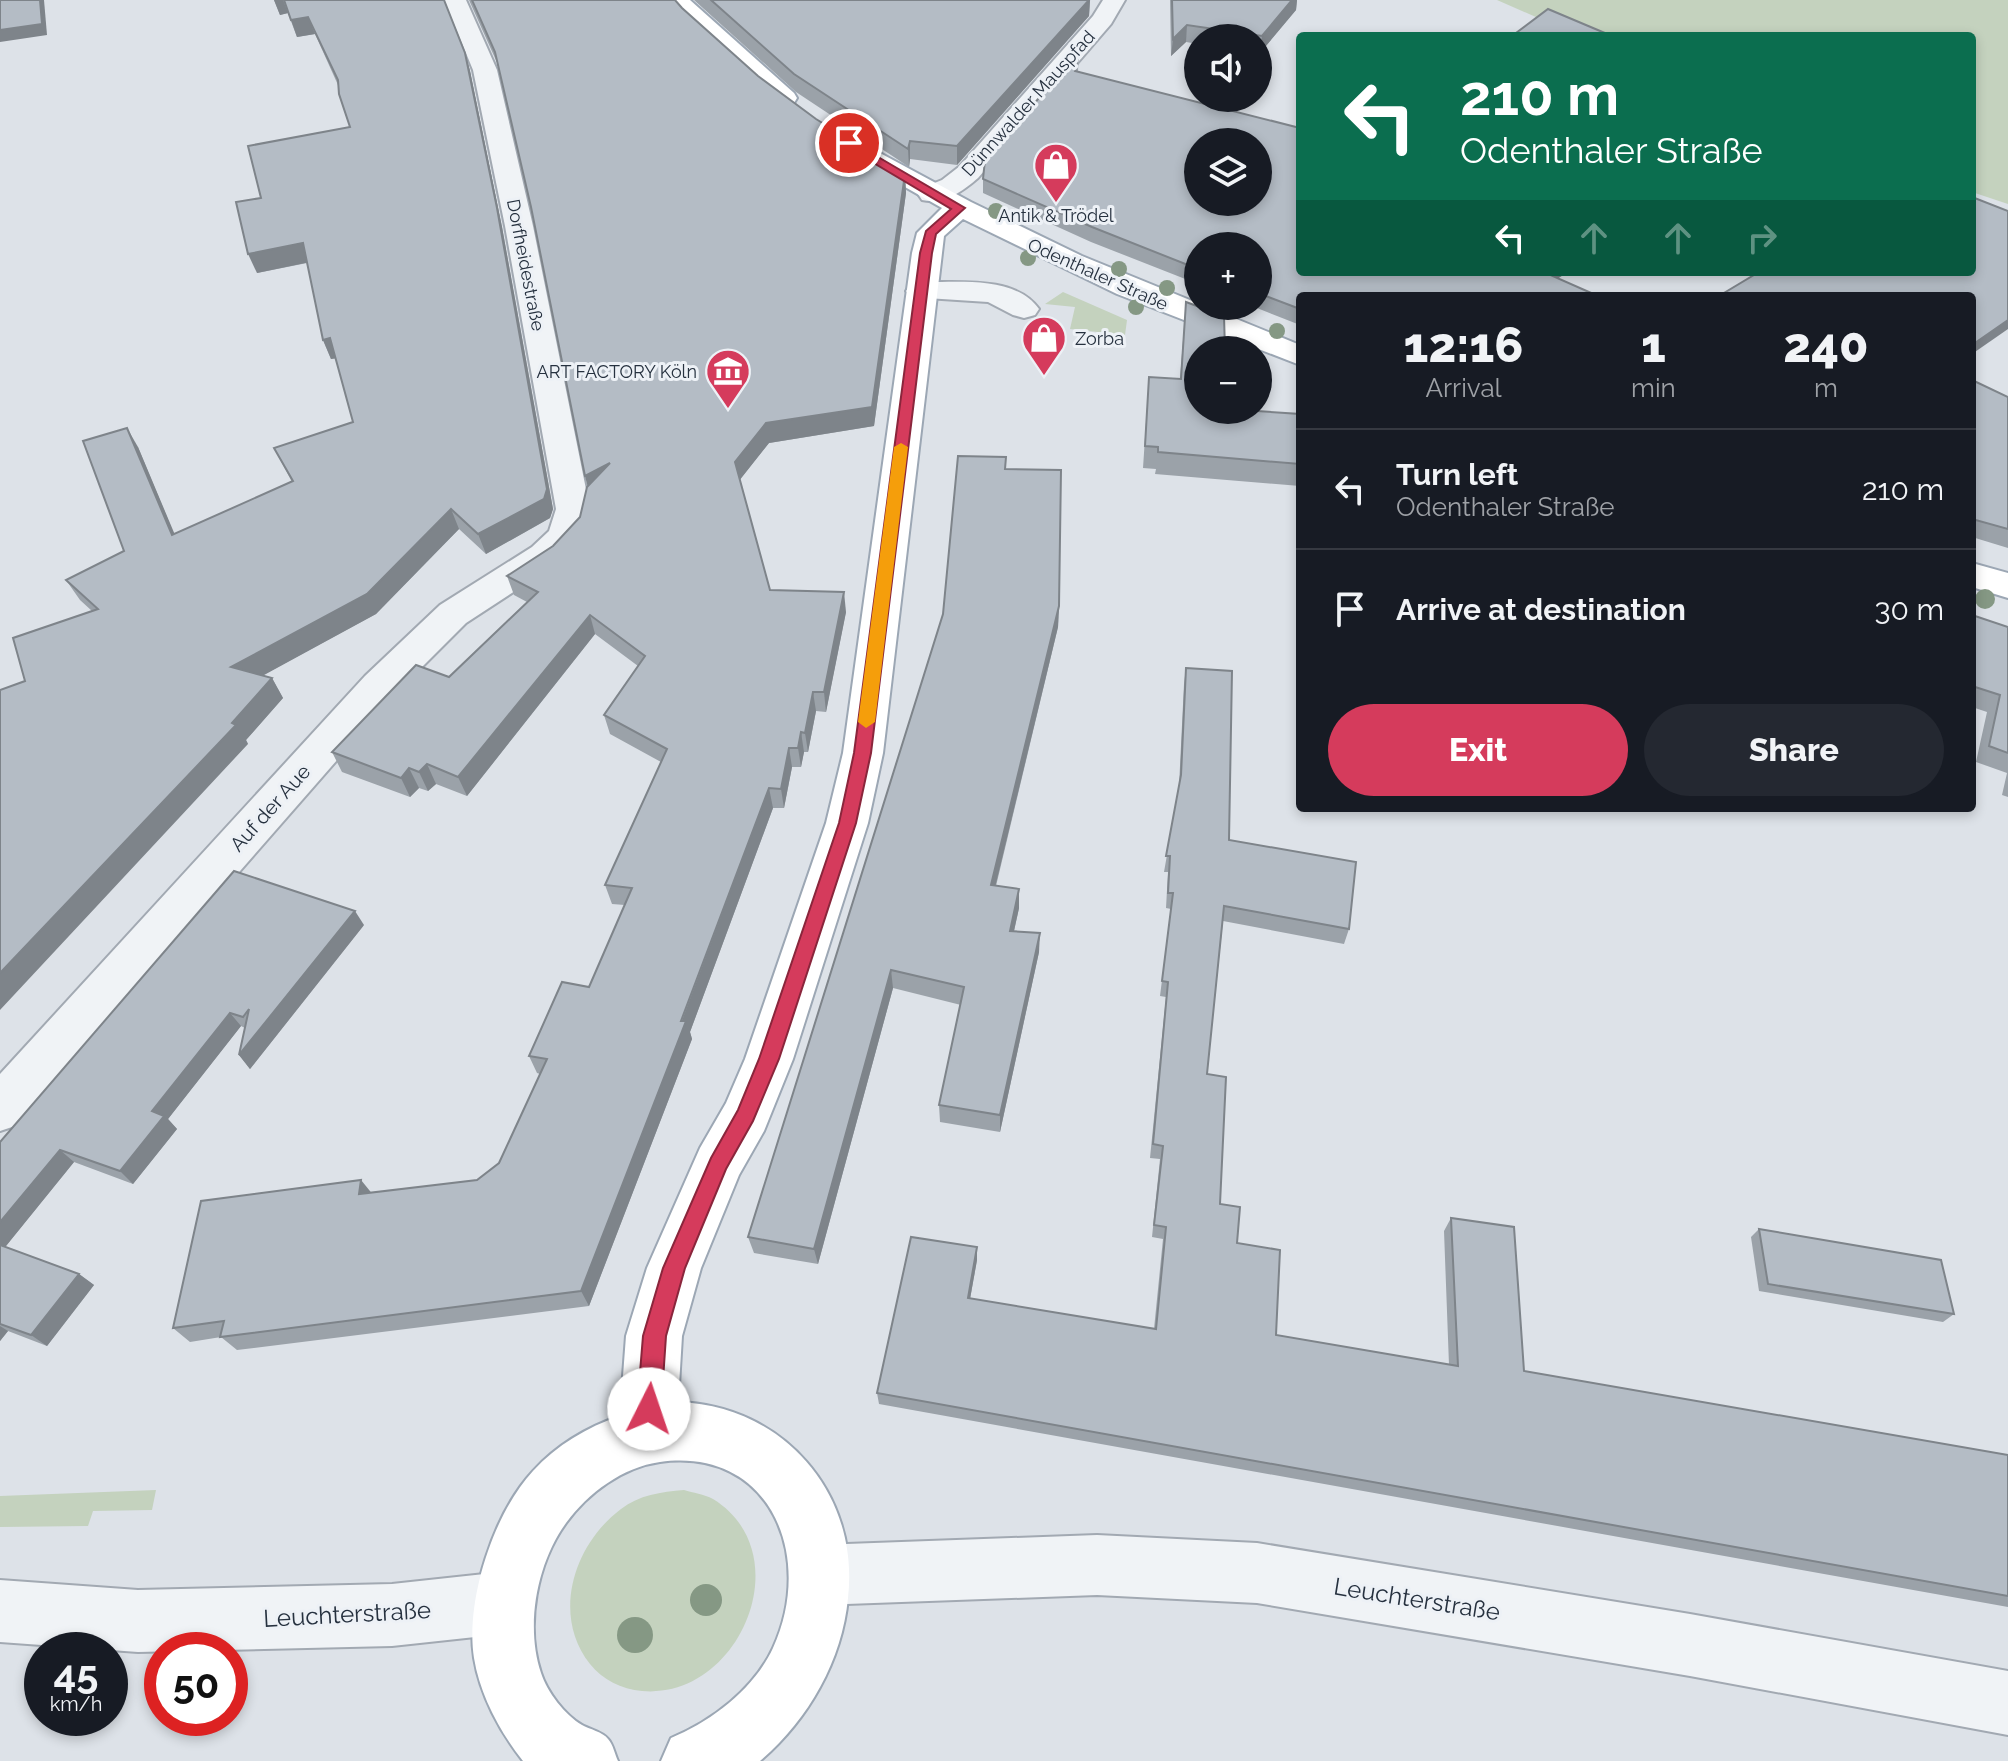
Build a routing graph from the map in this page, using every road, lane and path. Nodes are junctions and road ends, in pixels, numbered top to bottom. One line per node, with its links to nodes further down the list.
1 (455, 0): 10 (street, Dorfheidestraße)
2 (677, 0): 4 (main road)
3 (1114, 0): 6 (street, Dünnwalder Mauspfad)
4 (810, 116)
5 (836, 134): 6 (main road, Odenthaler Straße)
6 (946, 201): 7 (main road, Dünnwalder Mauspfad); 9 (main road, Odenthaler Straße)
7 (921, 291): 8 (street); 14 (main road, Dünnwalder Mauspfad)
8 (1024, 309)
9 (1296, 354)
10 (566, 535): 13 (street, Auf der Aue)
11 (1976, 576): 12 (main road)
12 (2008, 586)
13 (0, 1109)
14 (647, 1433): 15 (main road); 16 (main road)
15 (819, 1575): 18 (street, Leuchterstraße); 20 (main road)
16 (503, 1603): 17 (street, Leuchterstraße); 19 (main road)
17 (0, 1611)
18 (2008, 1703)
19 (585, 1761)
20 (694, 1761)

